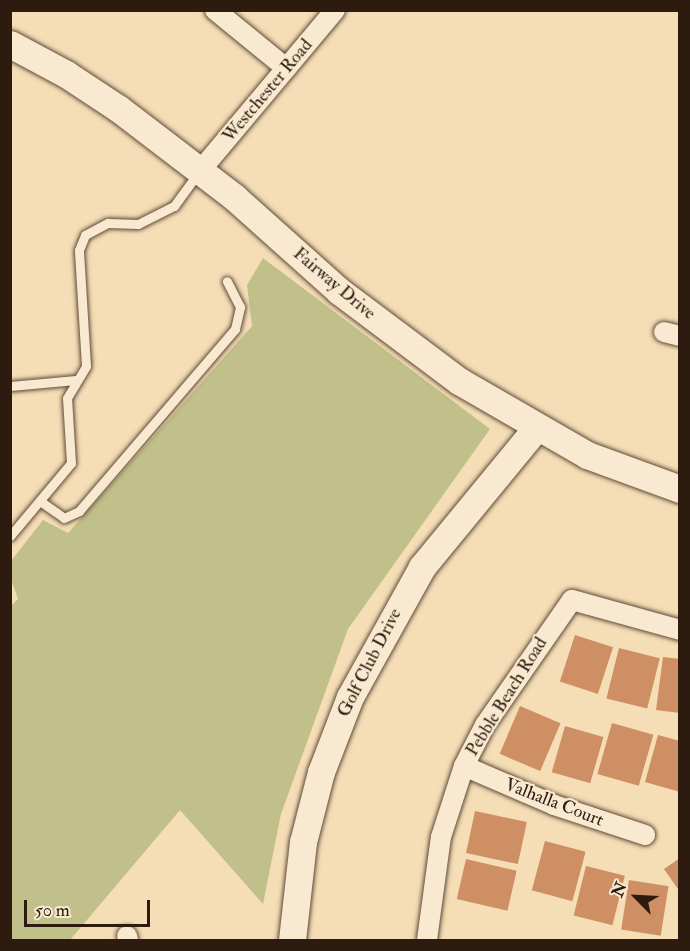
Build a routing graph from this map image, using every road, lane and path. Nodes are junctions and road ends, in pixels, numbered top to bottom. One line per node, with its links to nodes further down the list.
1 (215, 10): 4 (street)
2 (335, 10): 4 (street, Westchester Road)
3 (10, 44): 5 (street, Fairway Drive)
4 (286, 69): 5 (street, Westchester Road)
5 (200, 171): 7 (lane); 9 (street, Fairway Drive)
6 (227, 281): 11 (lane)
7 (76, 380): 8 (lane); 11 (lane)
8 (10, 386)
9 (537, 427): 10 (street, Fairway Drive); 16 (street, Golf Club Drive)
10 (680, 489)
11 (40, 501): 12 (lane)
12 (10, 536)
13 (680, 630): 14 (street, Pebble Beach Road)
14 (464, 766): 15 (street, Valhalla Court); 17 (street, Pebble Beach Road)
15 (645, 835)
16 (292, 940)
17 (427, 940)

